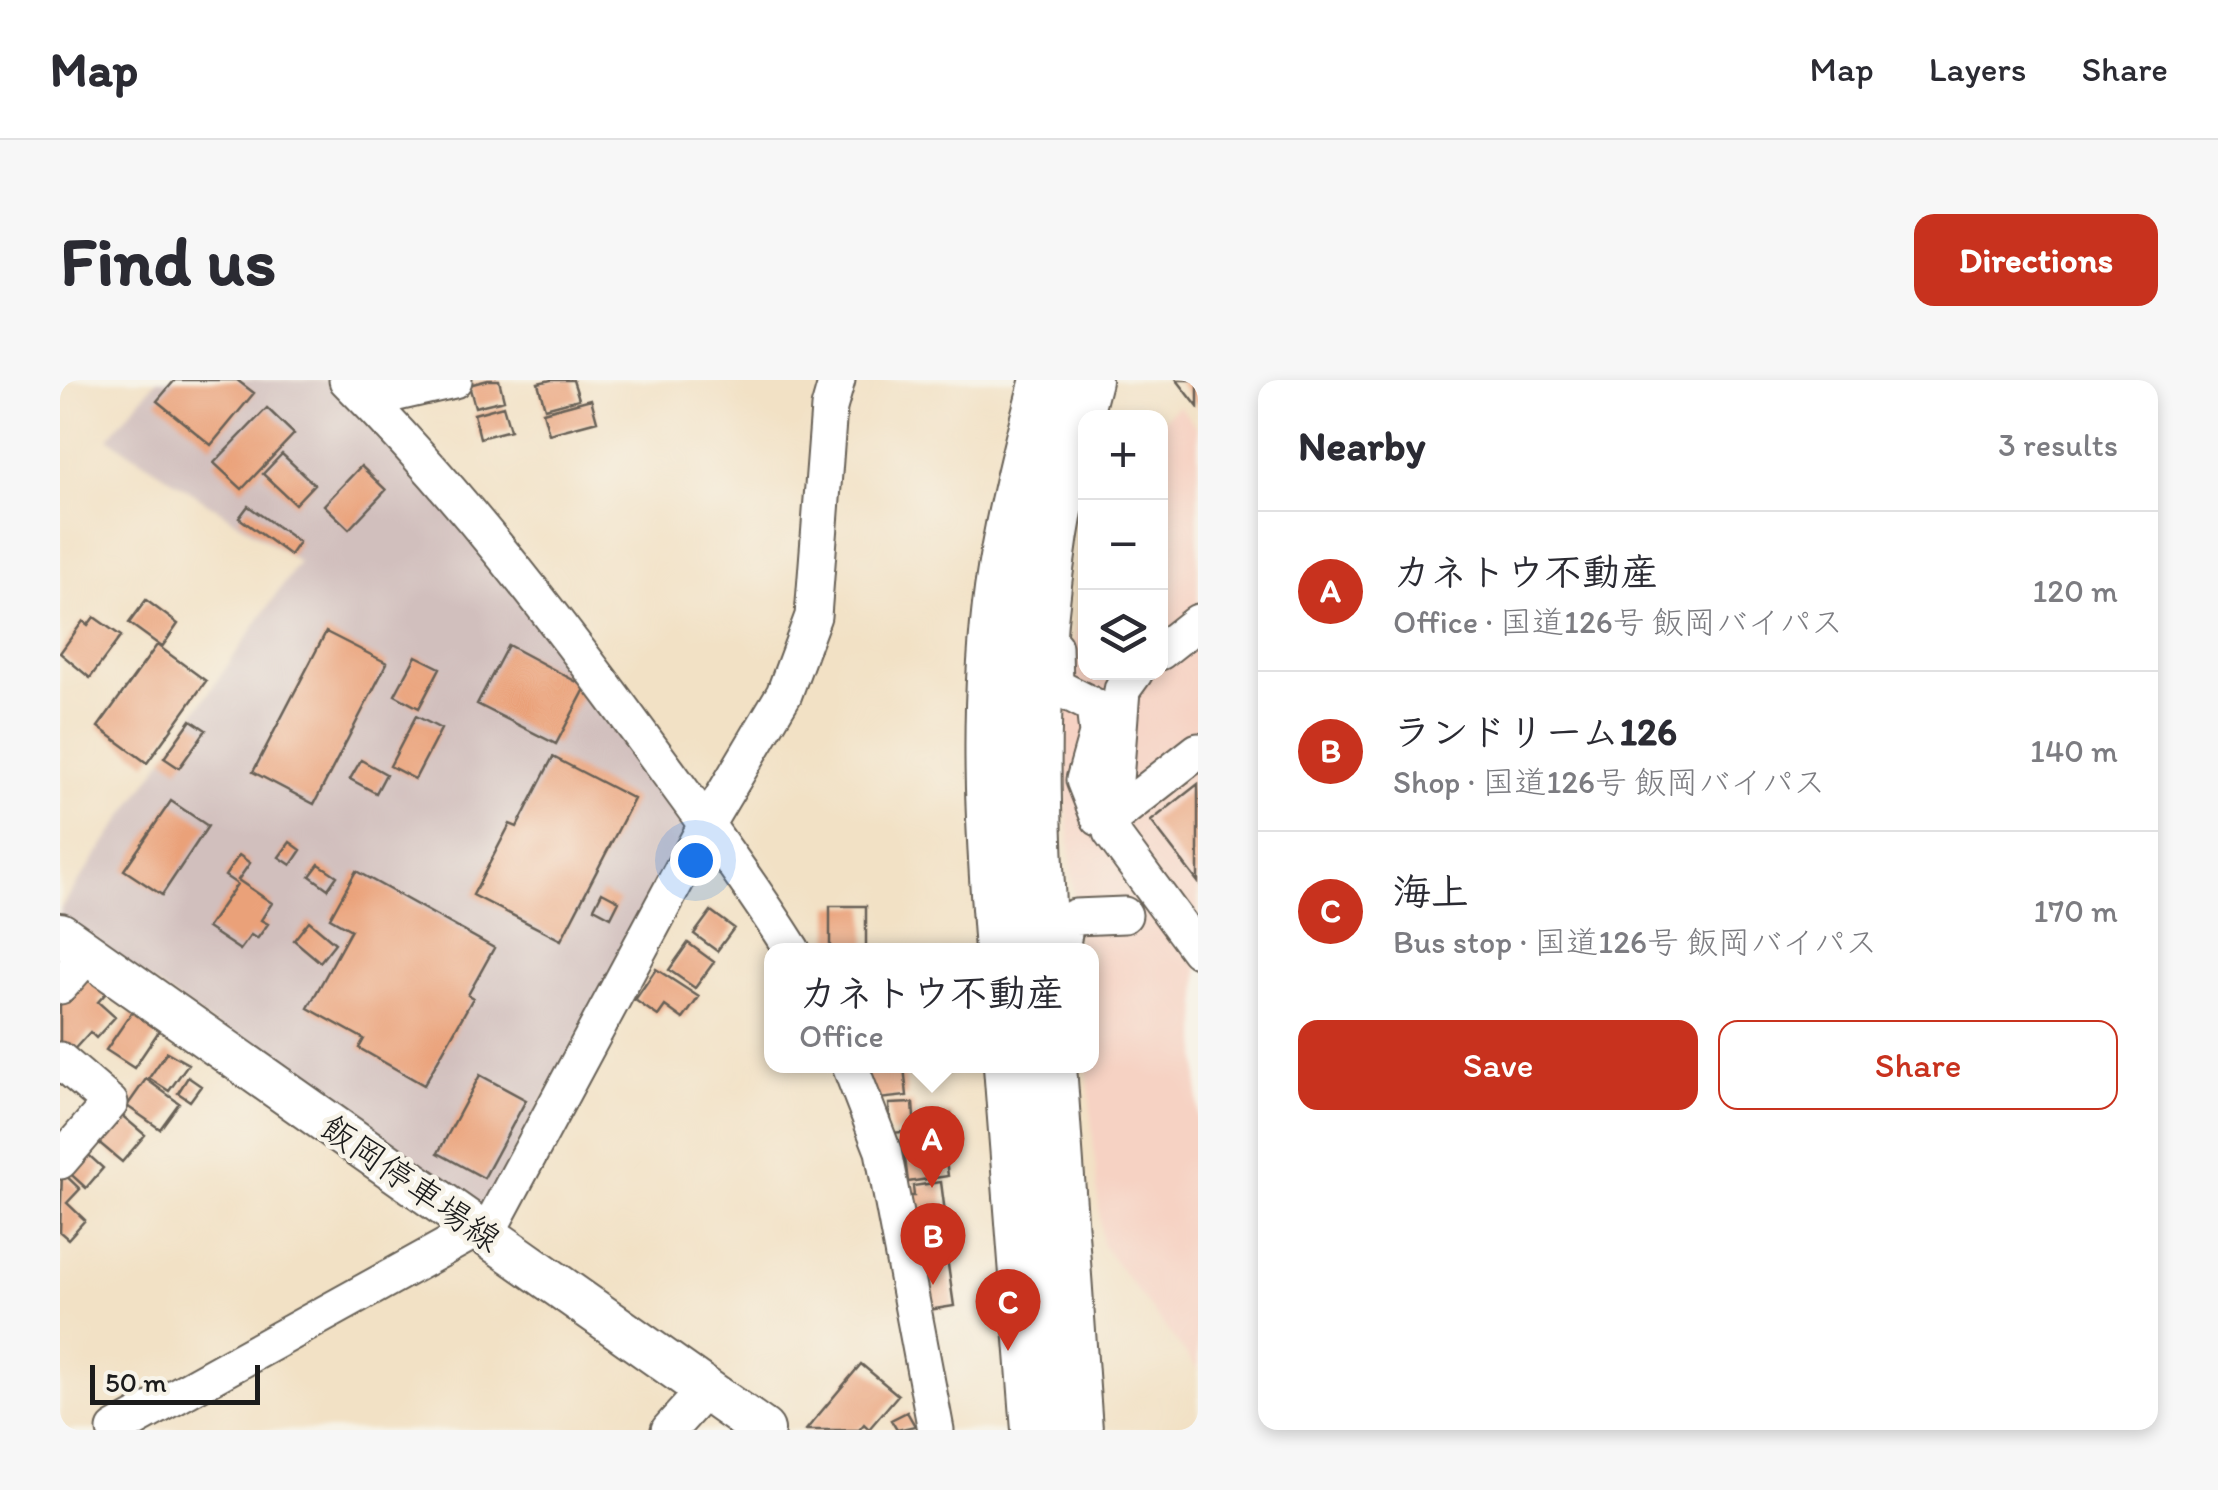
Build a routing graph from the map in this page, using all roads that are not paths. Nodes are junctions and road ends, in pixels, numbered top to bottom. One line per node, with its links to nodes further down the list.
1 (454, 380): 5 (street)
2 (837, 380): 12 (street)
3 (1046, 380): 16 (highway)
4 (1086, 380): 6 (highway)
5 (357, 390): 12 (street)
6 (1059, 487): 11 (street); 14 (highway)
7 (1198, 622): 8 (street)
8 (1168, 646)
9 (1129, 680): 11 (street)
10 (1198, 750): 11 (street)
11 (1112, 821): 19 (street)
12 (706, 825): 15 (street); 28 (street)
13 (1124, 915): 14 (street)
14 (1059, 934): 17 (street)
15 (787, 943)
16 (999, 943)
17 (1063, 943)
18 (74, 944): 20 (street); 28 (main road, 飯岡停車場線)
19 (1198, 950)
20 (60, 986)
21 (60, 1060): 26 (street)
22 (853, 1073): 33 (street)
23 (1010, 1073): 34 (highway)
24 (1052, 1073): 27 (highway)
25 (1067, 1073): 27 (street)
26 (60, 1160)
27 (1062, 1219): 35 (highway)
28 (479, 1230): 29 (main road, 飯岡停車場線); 30 (street)
29 (706, 1389): 31 (street); 32 (main road, 飯岡停車場線)
30 (115, 1430)
31 (669, 1430)
32 (763, 1430)
33 (936, 1430)
34 (1037, 1430)
35 (1077, 1430)

